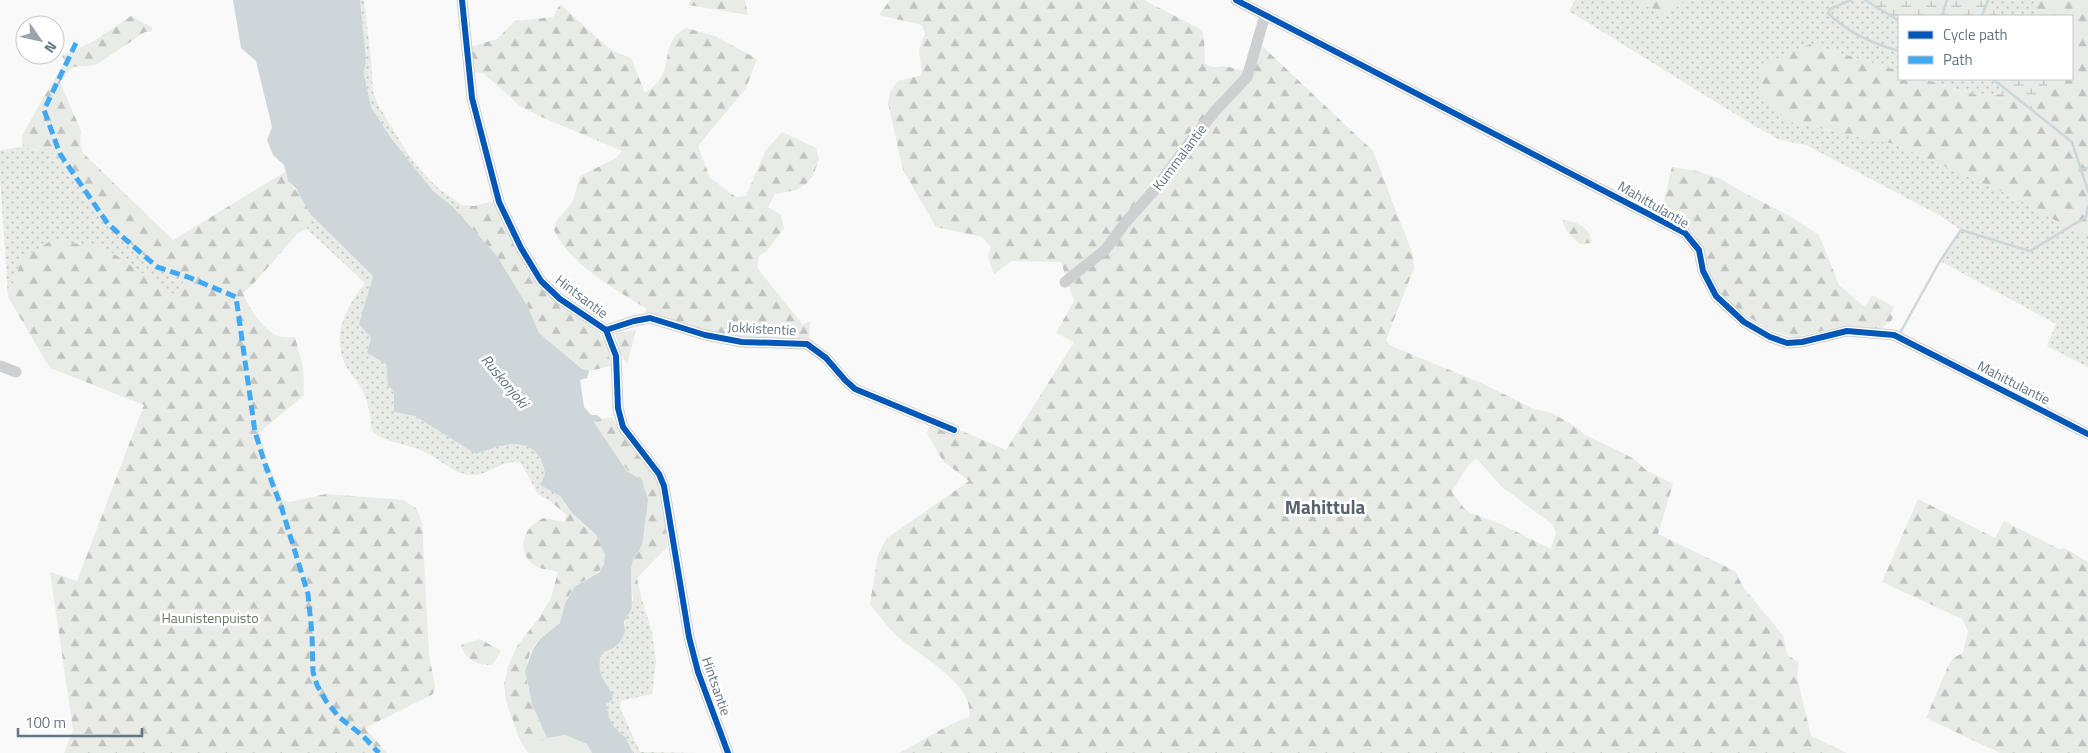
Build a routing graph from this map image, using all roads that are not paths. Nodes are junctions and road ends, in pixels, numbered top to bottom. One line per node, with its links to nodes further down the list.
1 (462, 0): 5 (street, Hintsantie)
2 (1236, 0): 3 (street, Mahittulantie)
3 (1265, 15): 4 (street, Kummalantie); 9 (street, Mahittulantie)
4 (1065, 282)
5 (606, 330): 8 (street, Jokkistentie); 10 (street, Hintsantie)
6 (0, 366): 7 (street)
7 (16, 372)
8 (954, 430)
9 (2088, 434)
10 (728, 753)

